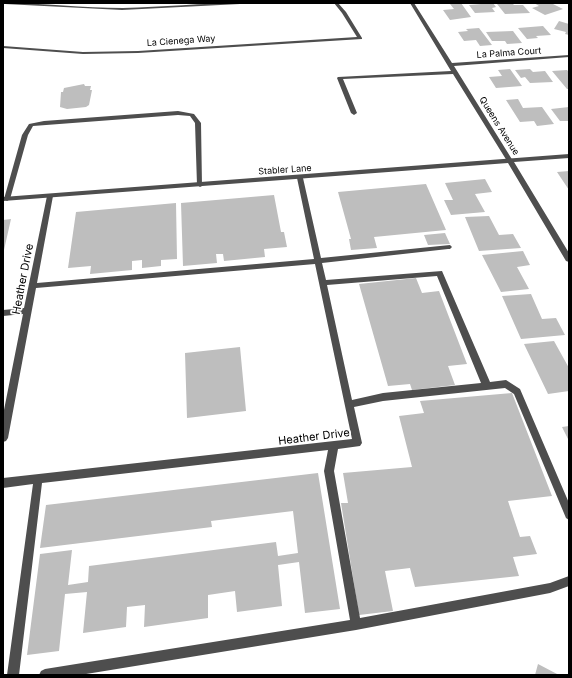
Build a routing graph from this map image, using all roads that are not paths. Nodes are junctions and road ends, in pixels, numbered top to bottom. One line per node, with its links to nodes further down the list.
1 (4, 3): 6 (street)
2 (87, 3): 6 (street)
3 (240, 3): 6 (street)
4 (336, 3): 7 (street, La Cienega Way)
5 (412, 3): 9 (street, Queens Avenue)
6 (84, 8)
7 (3, 47)
8 (569, 56): 9 (street, La Palma Court)
9 (451, 65): 10 (street, Queens Avenue)
10 (455, 72): 11 (street); 13 (street, Queens Avenue)
11 (354, 113)
12 (569, 156): 13 (street, Stabler Lane)
13 (510, 161): 14 (street, Stabler Lane); 19 (street, Queens Avenue)
14 (300, 178): 15 (street, Stabler Lane); 20 (street, Heather Drive)
15 (200, 185): 16 (street, Stabler Lane); 17 (street)
16 (50, 196): 17 (street, Stabler Lane); 22 (street, Heather Drive)
17 (5, 199)
18 (448, 247): 20 (street)
19 (569, 259)
20 (318, 261): 21 (street, Heather Drive); 22 (street)
21 (323, 283): 25 (street); 26 (street, Heather Drive)
22 (32, 286): 23 (street, Heather Drive)
23 (28, 311): 24 (street); 27 (street, Heather Drive)
24 (3, 313)
25 (487, 386): 26 (street); 31 (street)
26 (349, 404): 28 (street, Heather Drive)
27 (3, 438)
28 (334, 445): 29 (street, Heather Drive); 33 (street)
29 (38, 479): 30 (street, Heather Drive); 34 (street)
30 (3, 483)
31 (569, 515)
32 (569, 581): 33 (street)
33 (356, 624): 35 (street)
34 (13, 675)
35 (45, 675)

